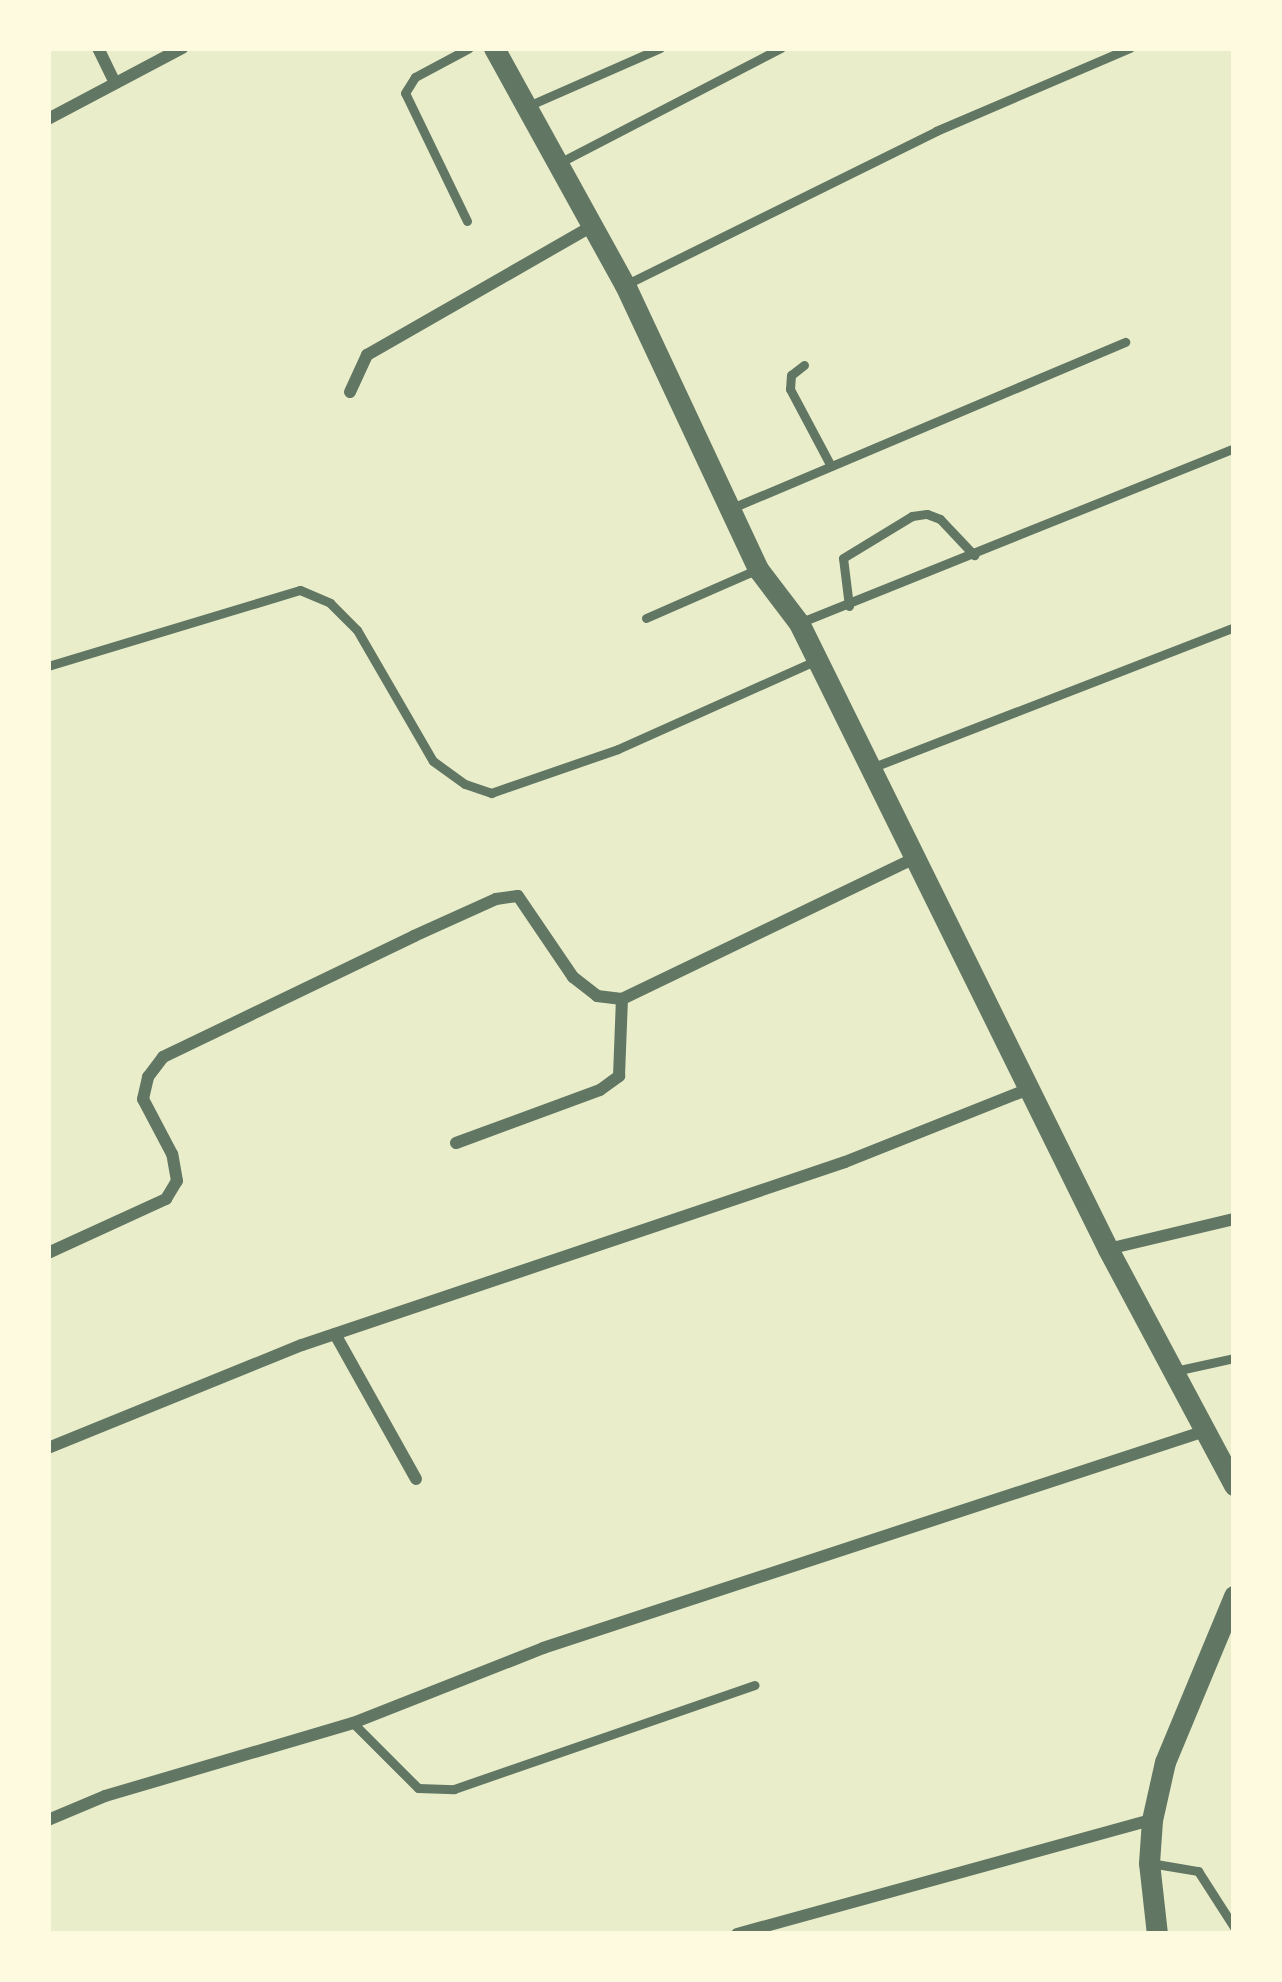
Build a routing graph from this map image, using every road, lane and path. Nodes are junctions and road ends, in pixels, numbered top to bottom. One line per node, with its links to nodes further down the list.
1 (98, 48): 8 (street)
2 (182, 48): 8 (street)
3 (469, 48): 12 (lane)
4 (494, 48): 9 (street)
5 (660, 48): 9 (lane)
6 (782, 48): 11 (lane)
7 (1130, 48): 14 (lane)
8 (116, 83): 10 (street)
9 (525, 107): 11 (street)
10 (48, 119)
11 (557, 164): 13 (street)
12 (467, 221)
13 (592, 226): 14 (street); 17 (street)
14 (625, 285): 20 (street)
15 (1125, 342): 19 (lane)
16 (804, 365): 19 (lane)
17 (350, 392)
18 (1234, 448): 21 (lane)
19 (831, 466): 20 (lane)
20 (730, 509): 22 (street)
21 (974, 555): 23 (lane); 23 (lane)
22 (758, 569): 24 (lane); 25 (street)
23 (849, 606): 25 (lane)
24 (646, 618)
25 (799, 623): 27 (street)
26 (1234, 627): 29 (lane)
27 (817, 660): 28 (lane); 29 (street)
28 (48, 665)
29 (871, 768): 30 (street)
30 (913, 860): 31 (street); 32 (street)
31 (622, 1000): 33 (street); 36 (street)
32 (1028, 1089): 35 (street); 37 (street)
33 (456, 1143)
34 (1234, 1219): 35 (street)
35 (1108, 1249): 39 (street)
36 (48, 1253)
37 (335, 1334): 41 (street); 42 (street)
38 (1234, 1358): 39 (lane)
39 (1172, 1372): 40 (street)
40 (1205, 1431): 43 (street); 46 (street)
41 (48, 1448)
42 (416, 1479)
43 (1234, 1485)
44 (1234, 1596): 48 (street)
45 (754, 1685): 46 (lane)
46 (353, 1723): 47 (street)
47 (48, 1820)
48 (1152, 1820): 49 (street); 50 (street)
49 (1149, 1863): 51 (lane); 53 (street)
50 (789, 1927): 52 (street)
51 (1234, 1927)
52 (736, 1934)
53 (1157, 1934)

